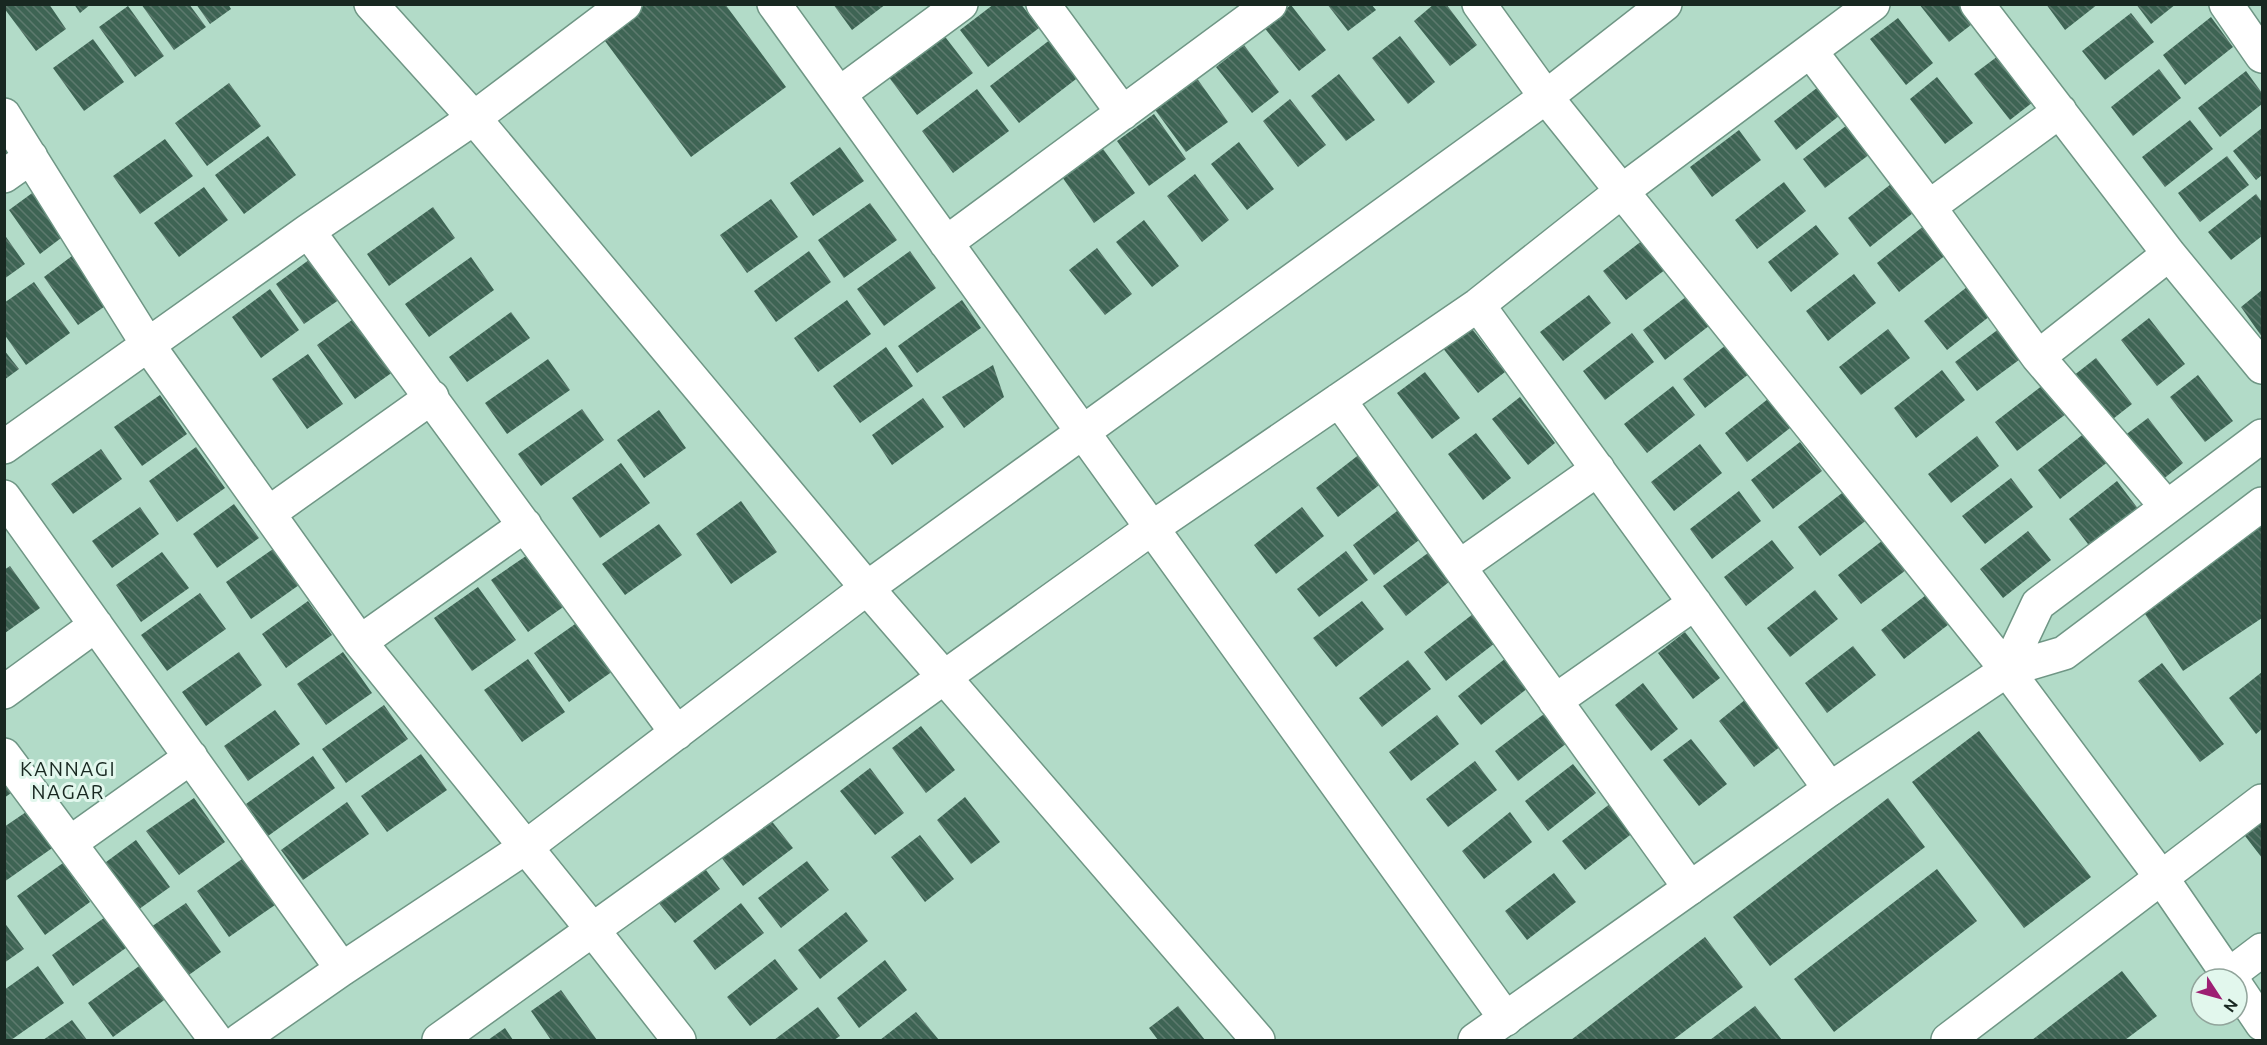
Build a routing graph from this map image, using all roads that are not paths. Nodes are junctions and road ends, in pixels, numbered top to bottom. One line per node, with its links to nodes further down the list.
1 (371, 4): 19 (street)
2 (625, 4): 19 (street)
3 (774, 4): 14 (street)
4 (961, 4): 14 (street)
5 (1043, 4): 17 (street)
6 (1479, 4): 15 (street)
7 (1665, 4): 15 (street)
8 (1873, 4): 12 (street)
9 (1977, 4): 16 (street)
10 (2226, 4): 13 (street)
11 (1268, 5): 17 (street)
12 (1811, 52): 22 (street); 23 (street)
13 (2262, 56)
14 (839, 94): 25 (street)
15 (1546, 97): 22 (street); 33 (street)
16 (2060, 111): 23 (street); 26 (street)
17 (1122, 113): 25 (street)
18 (4, 115): 20 (street)
19 (474, 118): 24 (street); 44 (street)
20 (31, 158): 21 (street); 28 (street)
21 (4, 176)
22 (1622, 191): 27 (street); 48 (street)
23 (1929, 207): 29 (street)
24 (308, 231): 28 (street); 31 (street)
25 (946, 243): 33 (street)
26 (2169, 254): 29 (street); 30 (street)
27 (1478, 305): 32 (street); 36 (street)
28 (148, 345): 35 (street); 40 (street)
29 (2038, 357): 39 (street)
30 (2262, 367)
31 (432, 398): 40 (street); 41 (street)
32 (1339, 400): 42 (street); 43 (street)
33 (1083, 432): 42 (street); 44 (street)
34 (2262, 436): 39 (street)
35 (4, 447)
36 (1598, 469): 43 (street); 45 (street)
37 (4, 497): 46 (street)
38 (2262, 504): 48 (street)
39 (2168, 507): 48 (street)
40 (269, 513): 47 (street)
41 (525, 525): 47 (street); 52 (street)
42 (1152, 528): 49 (street); 67 (street)
43 (1459, 567): 51 (street)
44 (867, 588): 49 (street); 52 (street)
45 (1695, 603): 51 (street); 55 (street)
46 (96, 625): 50 (street); 54 (street)
47 (360, 642): 58 (street)
48 (2007, 670): 55 (street); 59 (street)
49 (945, 678): 61 (street); 73 (street)
50 (4, 692)
51 (1555, 701): 60 (street)
52 (677, 733): 58 (street)
53 (4, 755): 57 (street)
54 (191, 757): 57 (street); 65 (street)
55 (1830, 789): 60 (street)
56 (2262, 801): 59 (street)
57 (70, 843): 69 (street)
58 (526, 847): 61 (street); 65 (street)
59 (2161, 877): 63 (street); 75 (street)
60 (1690, 888): 67 (street)
61 (592, 929): 71 (street); 72 (street)
62 (2262, 950): 64 (street)
63 (2223, 967)
64 (2245, 967)
65 (342, 969): 70 (street)
66 (2249, 1005): 68 (street)
67 (1506, 1019): 74 (street)
68 (2262, 1024)
69 (216, 1041)
70 (240, 1041)
71 (439, 1041)
72 (679, 1041)
73 (1258, 1041)
74 (1474, 1041)
75 (1948, 1041)

